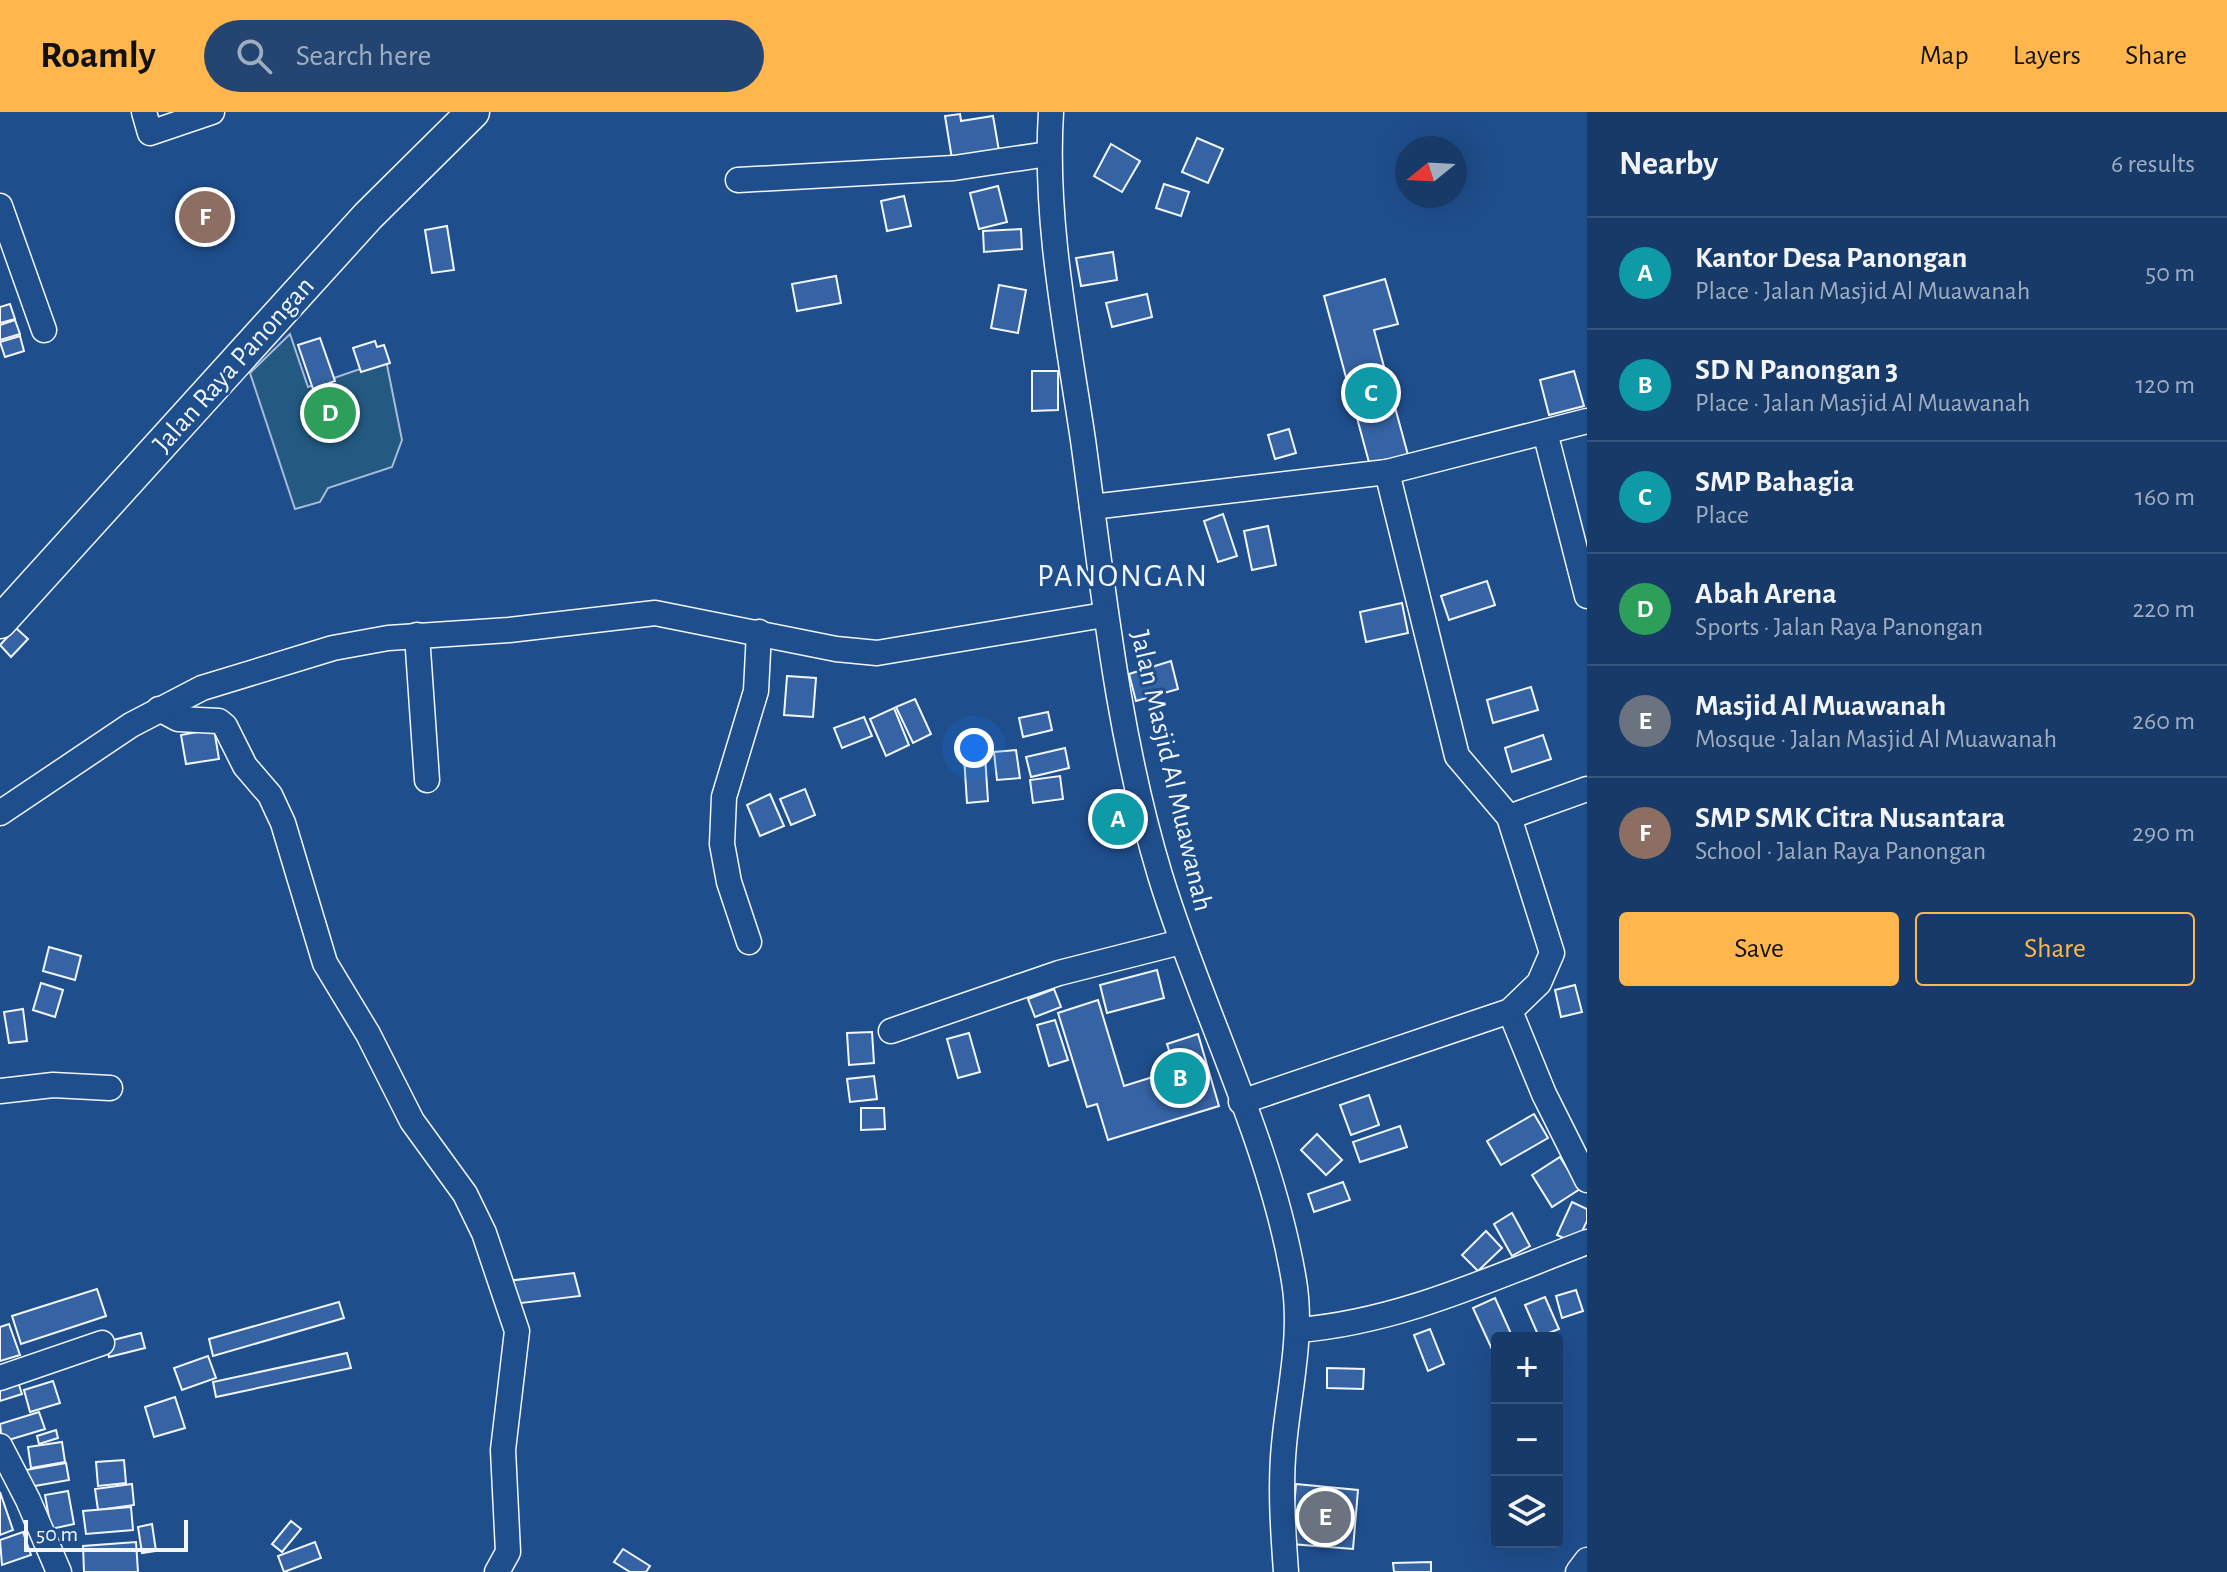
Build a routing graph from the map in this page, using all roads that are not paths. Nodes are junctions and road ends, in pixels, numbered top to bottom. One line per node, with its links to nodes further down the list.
1 (144, 112): 2 (street)
2 (212, 112)
3 (473, 112): 15 (main road, Jalan Raya Panongan)
4 (1051, 112): 5 (street, Jalan Masjid Al Muawanah)
5 (1048, 154): 6 (street); 12 (street, Jalan Masjid Al Muawanah)
6 (738, 180)
7 (0, 206): 8 (street)
8 (44, 330)
9 (1587, 421): 10 (street)
10 (1545, 432): 11 (street); 13 (street)
11 (1387, 472): 12 (street); 22 (street)
12 (1092, 507): 14 (street, Jalan Masjid Al Muawanah)
13 (1587, 596)
14 (1104, 615): 16 (street); 24 (street, Jalan Masjid Al Muawanah)
15 (0, 622)
16 (759, 632): 17 (street); 23 (street)
17 (417, 635): 18 (street); 19 (street)
18 (159, 709): 21 (street); 38 (street)
19 (427, 780)
20 (1587, 789): 22 (street)
21 (0, 813)
22 (1509, 817): 25 (street)
23 (749, 942)
24 (1181, 942): 26 (street); 29 (street, Jalan Masjid Al Muawanah)
25 (1510, 1011): 29 (street); 30 (street)
26 (891, 1031)
27 (110, 1088): 28 (street)
28 (0, 1091)
29 (1241, 1102): 32 (street, Jalan Masjid Al Muawanah)
30 (1587, 1180)
31 (1587, 1242): 32 (street)
32 (1298, 1330): 39 (street, Jalan Masjid Al Muawanah)
33 (102, 1343): 34 (street)
34 (0, 1378)
35 (0, 1446): 37 (street)
36 (1587, 1560): 40 (street)
37 (59, 1572)
38 (497, 1572)
39 (1286, 1572)
40 (1578, 1572)

